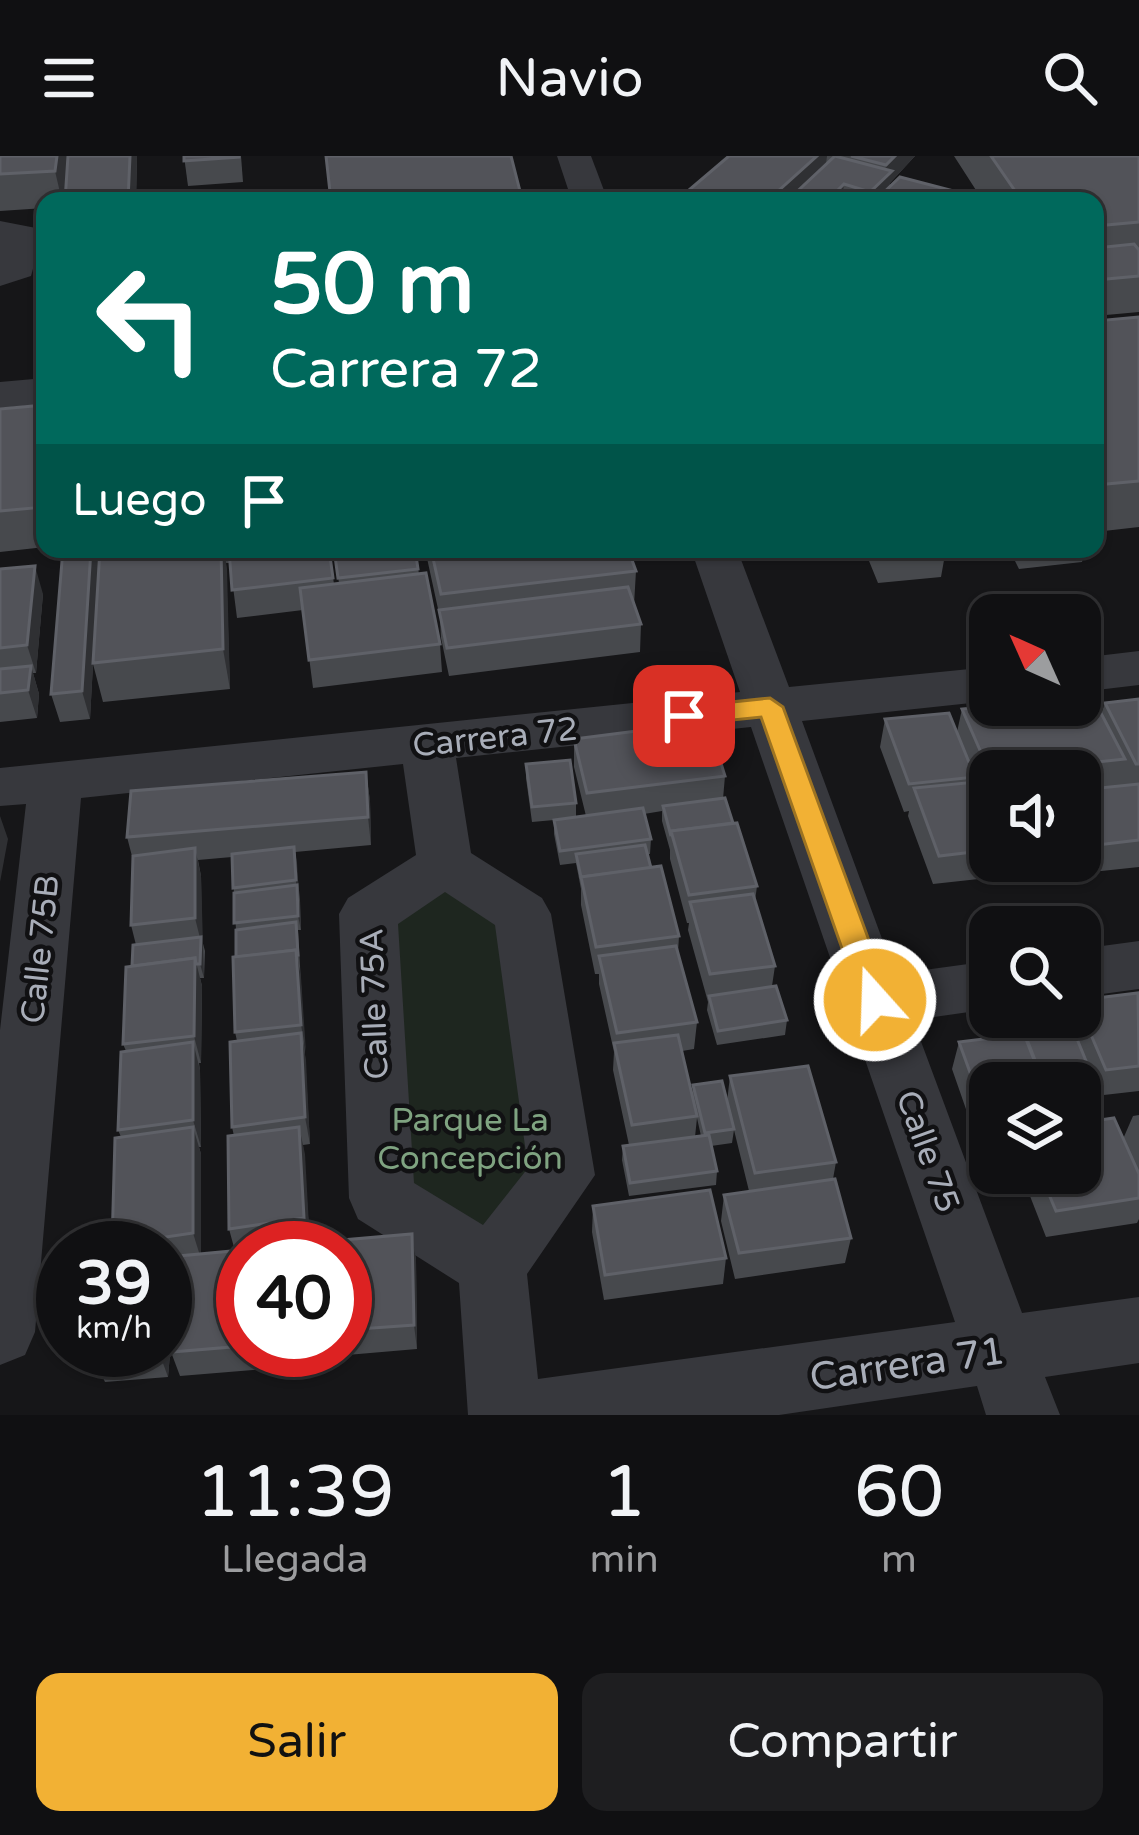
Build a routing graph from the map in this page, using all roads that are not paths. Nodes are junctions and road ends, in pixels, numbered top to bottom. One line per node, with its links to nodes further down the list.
1 (574, 156): 2 (street)
2 (587, 192)
3 (0, 232): 4 (street)
4 (0, 274)
5 (36, 393): 6 (street)
6 (0, 395)
7 (717, 558): 11 (street, Calle 75)
8 (1139, 668): 9 (street)
9 (1101, 672)
10 (969, 686): 11 (street, Carrera 72)
11 (770, 707): 12 (street, Carrera 72); 18 (street, Calle 75)
12 (427, 742): 13 (street, Carrera 72); 14 (street)
13 (28, 784): 21 (street, Calle 75B)
14 (445, 864): 19 (street); 19 (street, Calle 75A)
15 (1139, 965): 16 (street)
16 (1101, 970)
17 (969, 988): 18 (street)
18 (875, 1000): 22 (street, Calle 75)
19 (493, 1267): 23 (street)
20 (1139, 1330): 22 (street, Carrera 71)
21 (0, 1332)
22 (1000, 1350): 24 (street, Carrera 71); 25 (street, Calle 75)
23 (505, 1415)
24 (533, 1415)
25 (1023, 1415)

